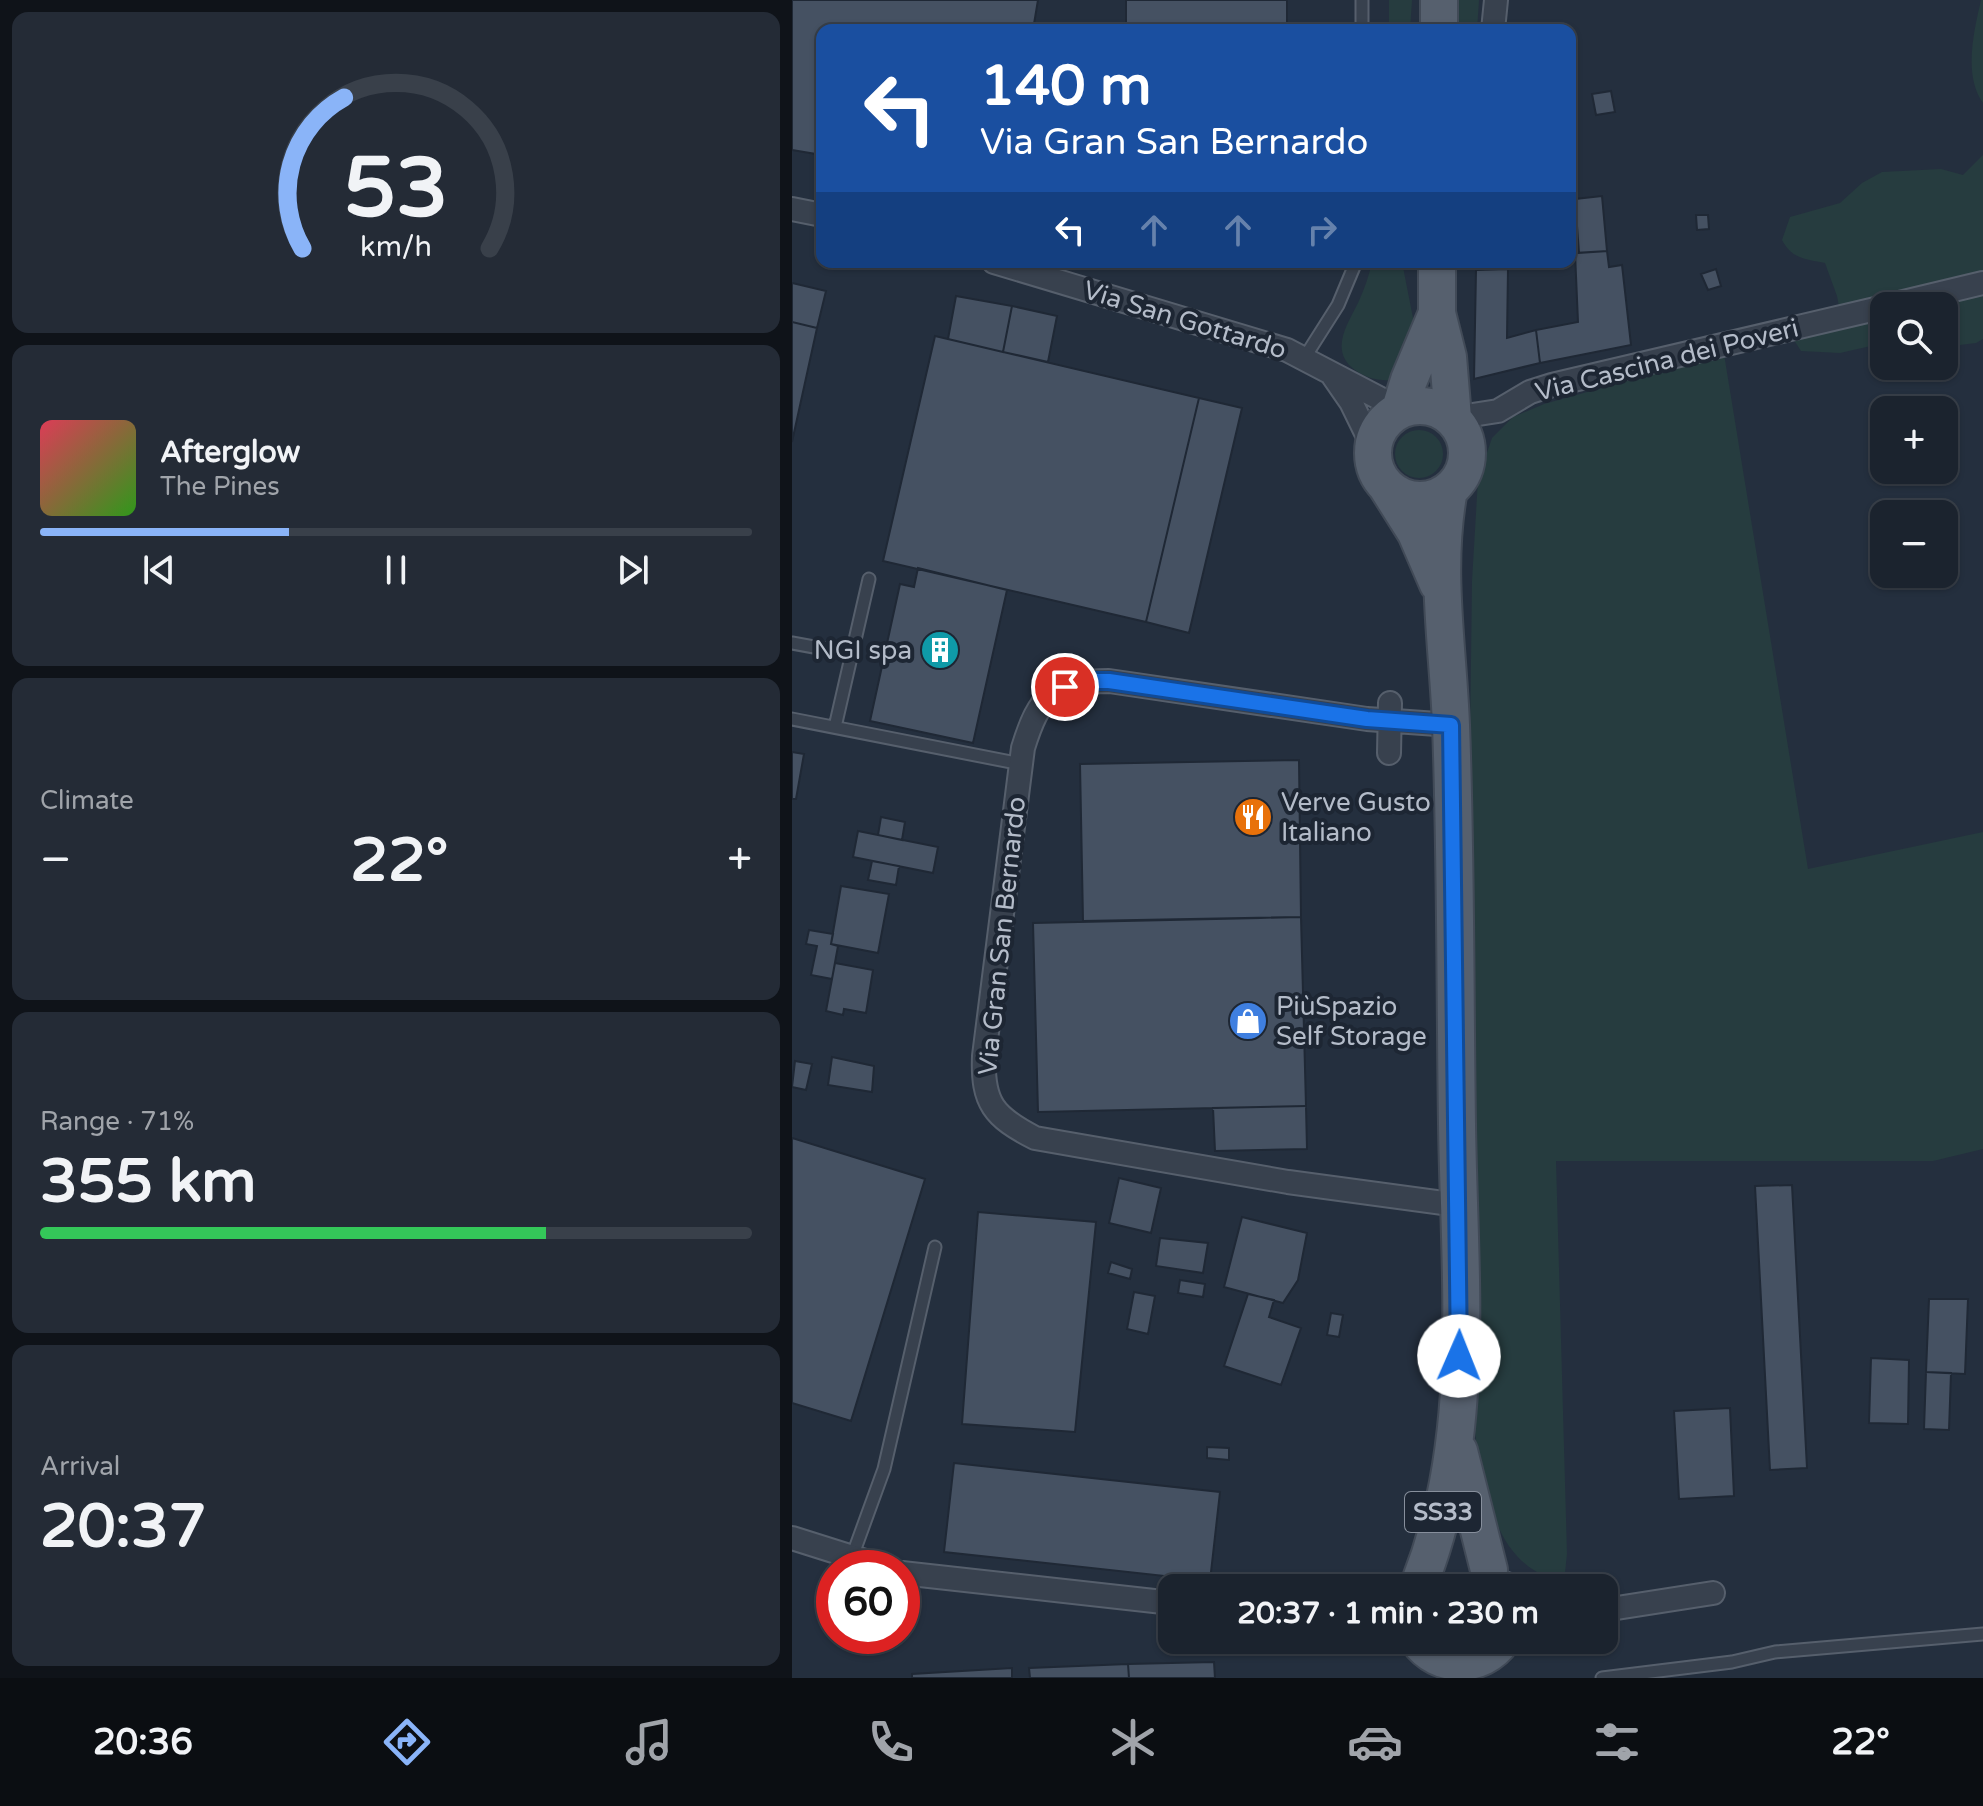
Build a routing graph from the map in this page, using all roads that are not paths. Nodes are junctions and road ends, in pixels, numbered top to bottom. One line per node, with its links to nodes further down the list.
1 (1362, 0): 4 (lane)
2 (1439, 0): 5 (main road)
3 (1496, 0): 6 (street)
4 (1362, 24)
5 (1439, 24)
6 (1494, 24)
7 (792, 209): 8 (street)
8 (816, 214)
9 (1014, 268): 16 (street, Via San Gottardo)
10 (1353, 268): 16 (lane)
11 (1437, 268): 15 (main road)
12 (1983, 283): 13 (street, Via Cascina dei Poveri)
13 (1945, 292)
14 (1870, 310): 19 (street, Via Cascina dei Poveri)
15 (1437, 313): 18 (main road); 19 (main road)
16 (1305, 357): 17 (street, Via San Gottardo)
17 (1326, 370): 18 (street, Via San Gottardo); 20 (street, Via San Gottardo)
18 (1400, 409): 19 (main road); 20 (main road)
19 (1453, 418): 22 (main road)
20 (1373, 447): 21 (main road)
21 (1387, 487): 22 (main road); 24 (main road)
22 (1449, 490): 24 (main road)
23 (869, 579): 26 (lane)
24 (1442, 595): 29 (main road, SS33)
25 (792, 643): 26 (lane)
26 (852, 654): 30 (lane)
27 (1390, 712): 29 (street, Via Gran San Bernardo); 31 (street); 32 (street, Via Gran San Bernardo)
28 (792, 719): 30 (lane)
29 (1451, 725): 33 (main road, SS33)
30 (835, 727): 32 (lane)
31 (1389, 753)
32 (1021, 764): 33 (street, Via Gran San Bernardo)
33 (1458, 1205): 35 (main road, SS33)
34 (935, 1247): 38 (lane)
35 (1456, 1442): 39 (main road, SS33); 42 (main road, SS33)
36 (792, 1538): 37 (street)
37 (830, 1550)
38 (855, 1550)
39 (1422, 1574)
40 (1427, 1574): 41 (main road, SS33)
41 (1487, 1574)
42 (1500, 1574)
43 (920, 1575): 45 (street)
44 (1713, 1593): 46 (street)
45 (1158, 1601)
46 (1618, 1608)
47 (1983, 1634): 52 (lane)
48 (1429, 1654): 49 (main road)
49 (1484, 1654)
50 (1496, 1654): 51 (main road)
51 (1483, 1678)
52 (1602, 1678)

